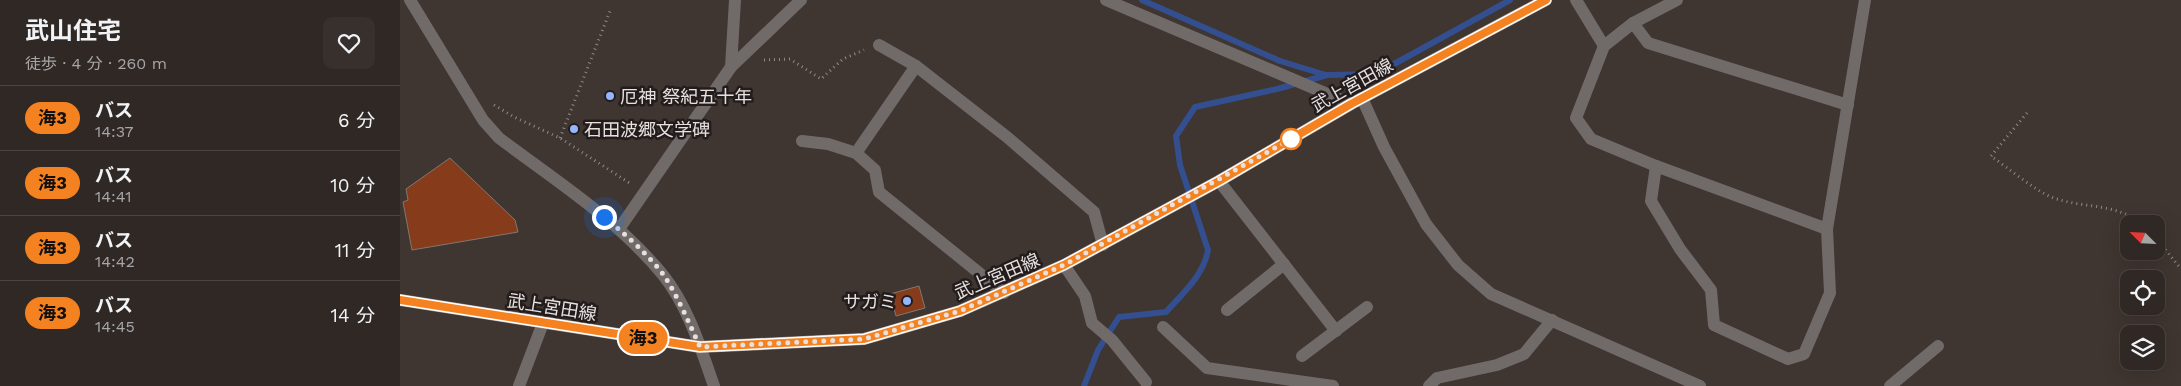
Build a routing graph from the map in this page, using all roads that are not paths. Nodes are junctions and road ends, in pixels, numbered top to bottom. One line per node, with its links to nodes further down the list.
1 (410, 0): 20 (street)
2 (735, 0): 12 (street)
3 (801, 0): 12 (street)
4 (1106, 0): 14 (street)
5 (1546, 0): 14 (main road, 武上宮田線)
6 (1576, 0): 11 (street)
7 (1677, 0): 9 (street)
8 (1865, 0): 15 (street)
9 (1634, 23): 11 (street); 15 (street)
10 (879, 45): 13 (street)
11 (1604, 46): 18 (street)
12 (734, 63): 20 (street)
13 (916, 66): 17 (street); 22 (street)
14 (1356, 101): 19 (main road, 武上宮田線); 29 (street)
15 (1848, 105): 21 (street)
16 (802, 140): 17 (street)
17 (856, 153): 25 (street)
18 (1656, 166): 21 (street); 21 (street)
19 (1219, 181): 22 (main road, 武上宮田線); 23 (street)
20 (619, 229): 34 (street)
21 (1827, 229)
22 (1103, 245): 24 (main road, 武上宮田線)
23 (1284, 264): 28 (street); 32 (street)
24 (1064, 265): 25 (main road, 武上宮田線); 36 (street)
25 (1004, 293): 34 (main road, 武上宮田線)
26 (400, 300): 30 (main road, 武上宮田線)
27 (1367, 307): 32 (street)
28 (1227, 310)
29 (1552, 320): 40 (street); 41 (street)
30 (543, 323): 34 (main road, 武上宮田線); 38 (street)
31 (1162, 326): 37 (street)
32 (1336, 331): 35 (street)
33 (1938, 346): 42 (street)
34 (700, 347): 39 (street)
35 (1302, 356)
36 (1146, 382)
37 (1327, 385)
38 (519, 386)
39 (714, 386)
40 (1429, 386)
41 (1700, 386)
42 (1890, 386)

